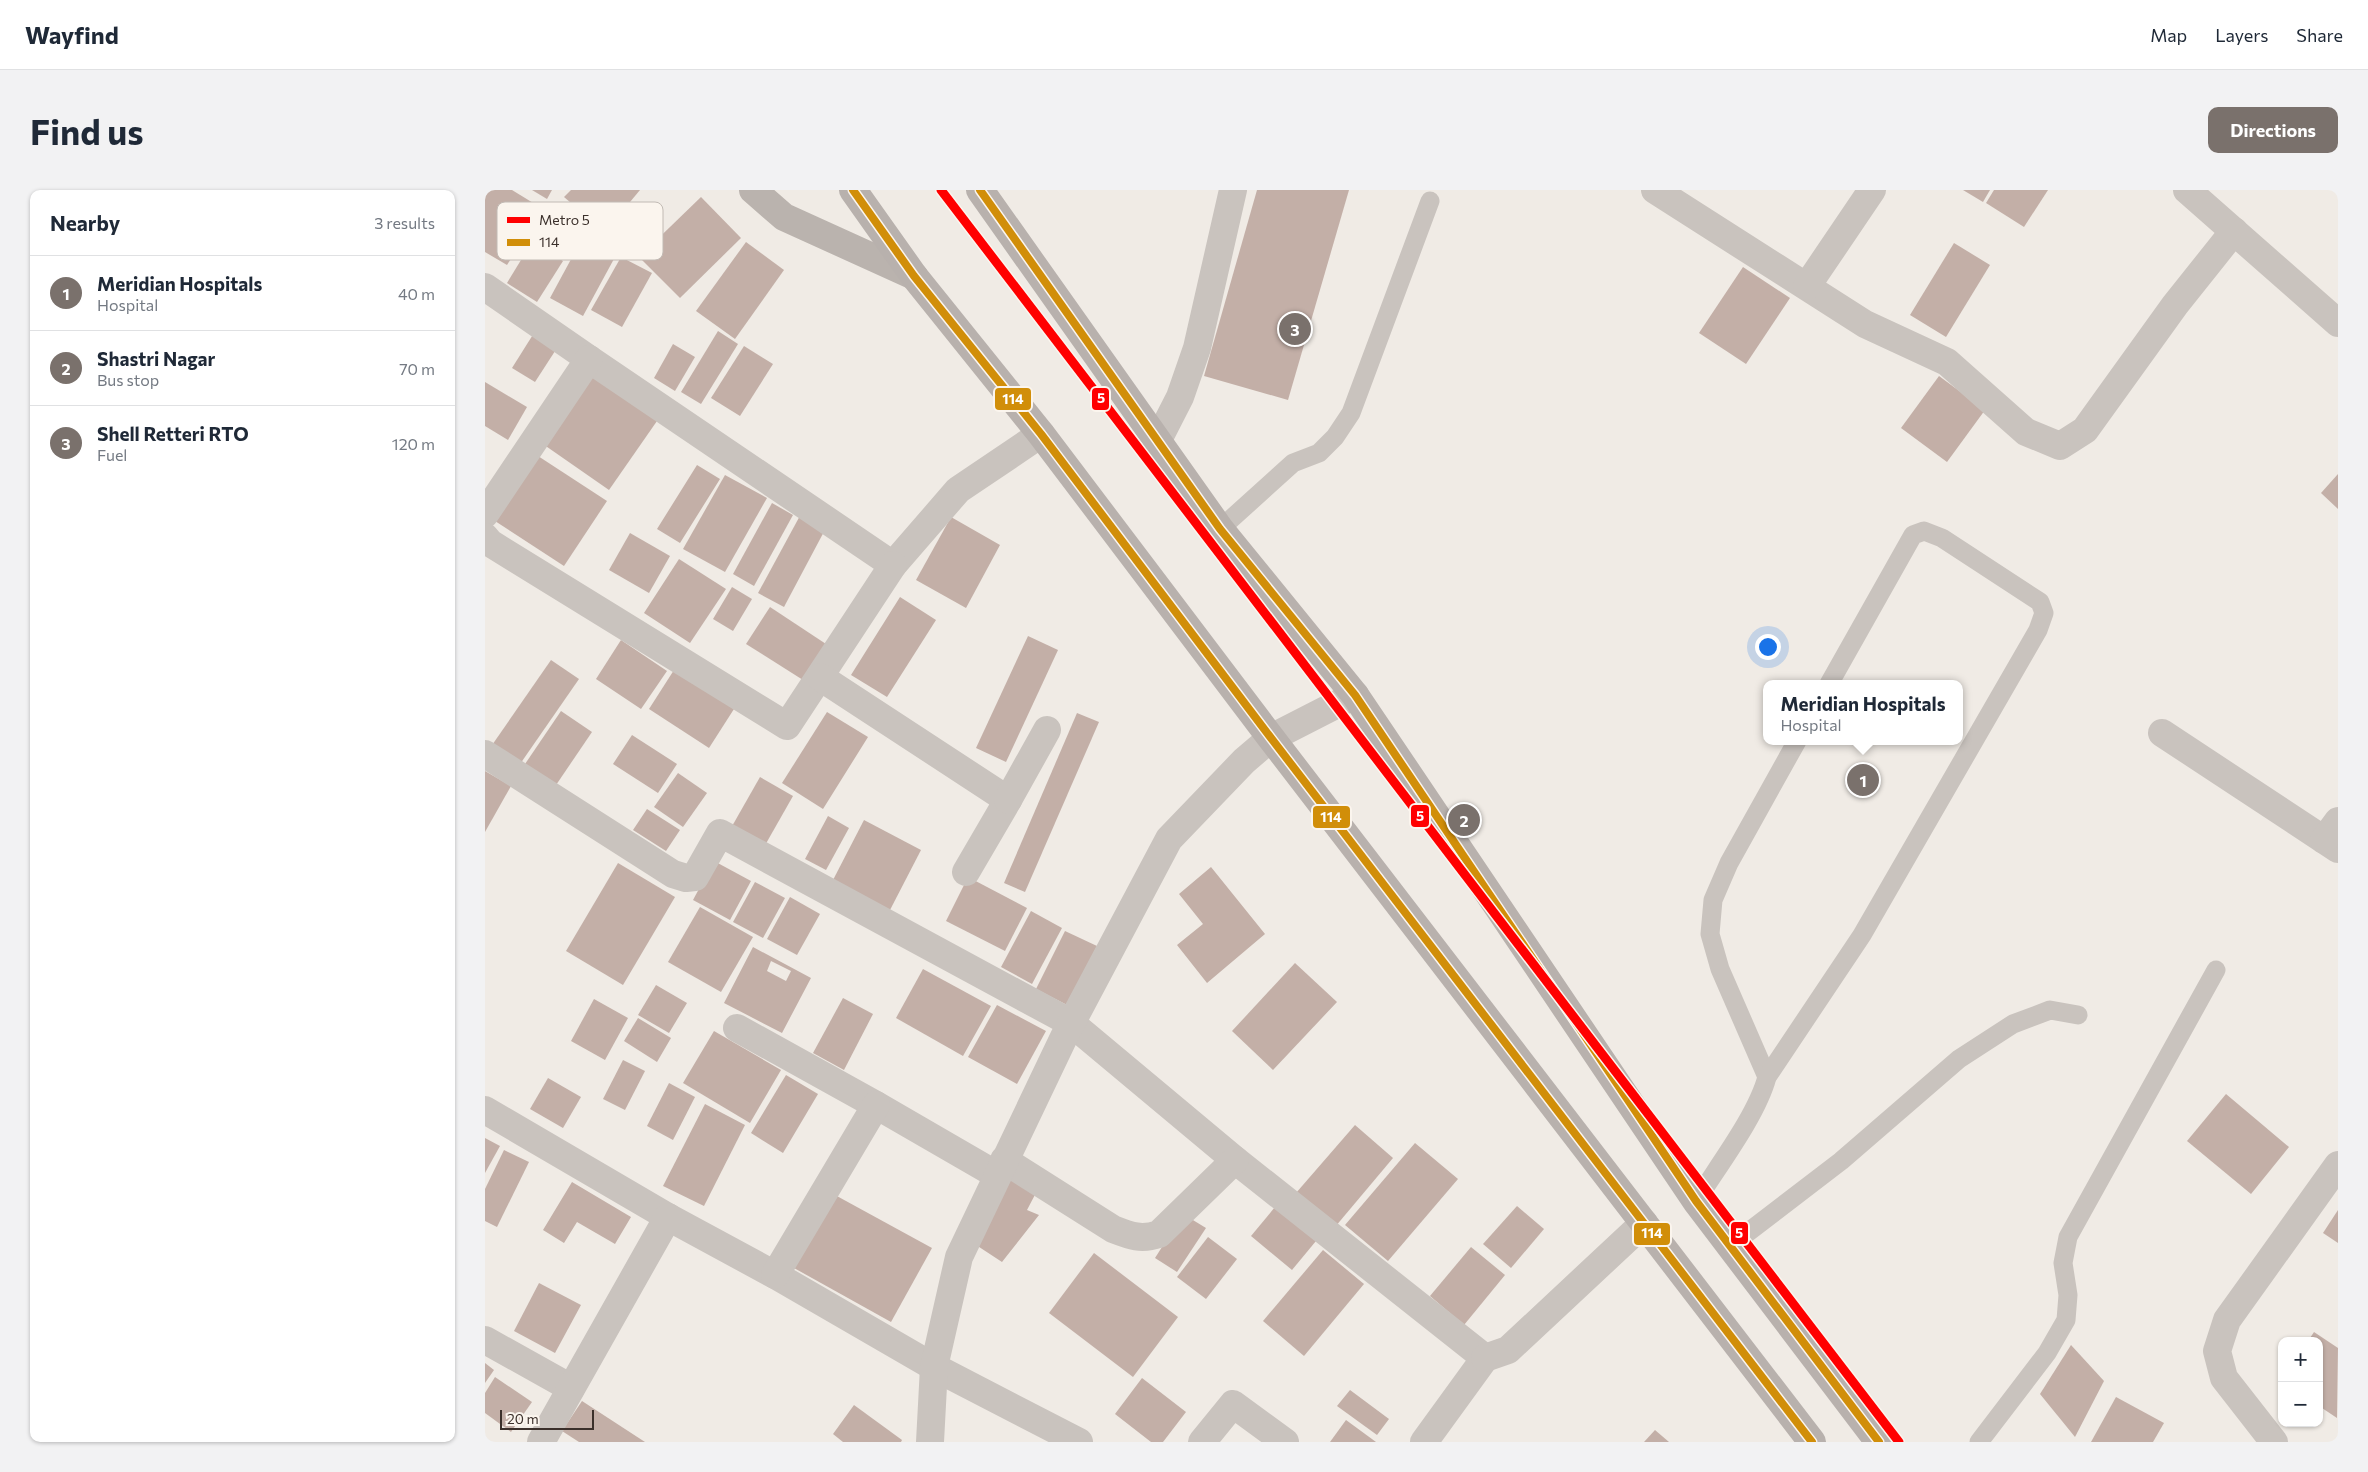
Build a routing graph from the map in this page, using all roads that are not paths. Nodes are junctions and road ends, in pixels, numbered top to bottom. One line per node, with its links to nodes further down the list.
1 (753, 190): 10 (street)
2 (853, 190): 10 (main road)
3 (980, 190): 16 (main road)
4 (1233, 190): 16 (street)
5 (1872, 190): 11 (street)
6 (2187, 190): 9 (street)
7 (1662, 192): 11 (street)
8 (1430, 201): 18 (lane)
9 (2234, 232): 11 (street); 13 (street)
10 (914, 276): 15 (main road)
11 (1807, 286)
12 (485, 287): 14 (street)
13 (2338, 323)
14 (589, 359): 17 (street); 20 (street)
15 (1041, 434): 20 (street); 26 (main road)
16 (1157, 442): 18 (main road)
17 (485, 514)
18 (1220, 529): 23 (main road)
19 (485, 537): 21 (street)
20 (893, 565): 21 (street)
21 (820, 677): 29 (street)
22 (1831, 680): 36 (lane)
23 (1355, 695): 26 (street); 42 (main road)
24 (1047, 730): 29 (street)
25 (2162, 733): 30 (street)
26 (1271, 738): 34 (street); 44 (main road)
27 (1795, 745): 36 (lane)
28 (485, 754): 34 (street)
29 (1008, 800): 31 (street)
30 (2333, 837)
31 (966, 872)
32 (2216, 970): 59 (lane)
33 (2078, 1015): 45 (lane)
34 (1071, 1023): 39 (street); 41 (street)
35 (737, 1028): 37 (street)
36 (1767, 1077): 42 (lane)
37 (877, 1105): 41 (street); 46 (street)
38 (485, 1110): 43 (street)
39 (1235, 1160): 41 (street); 48 (street)
40 (2338, 1165): 60 (street)
41 (1001, 1168): 49 (street)
42 (1697, 1202): 45 (main road)
43 (668, 1217): 46 (street); 50 (street)
44 (1644, 1222): 48 (street); 57 (main road)
45 (1730, 1246): 58 (main road)
46 (775, 1275): 49 (street)
47 (485, 1340): 50 (street)
48 (1485, 1358): 56 (street)
49 (934, 1367): 52 (street); 53 (street)
50 (571, 1388): 51 (street)
51 (541, 1442)
52 (930, 1442)
53 (1079, 1442)
54 (1202, 1442): 55 (street)
55 (1285, 1442)
56 (1423, 1442)
57 (1812, 1442)
58 (1879, 1442)
59 (1979, 1442)
60 (2274, 1442)

